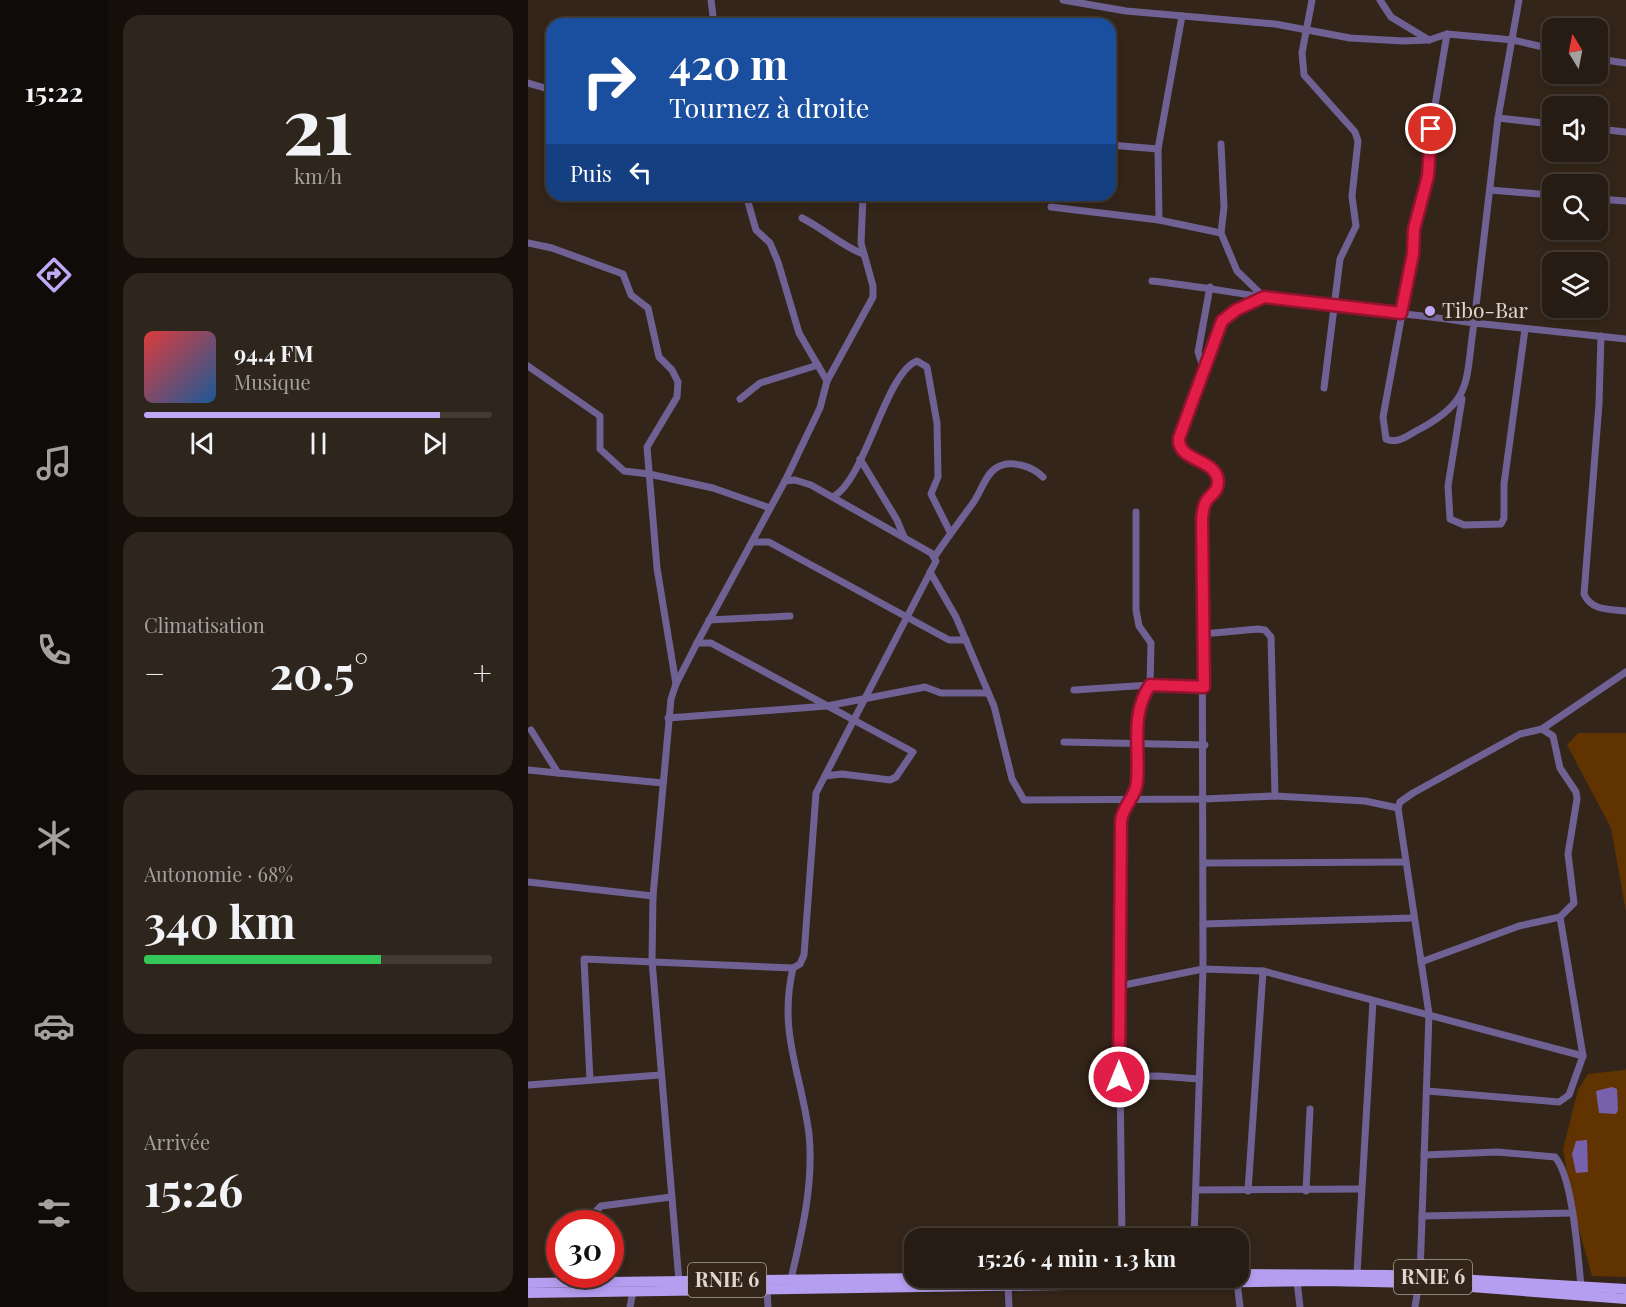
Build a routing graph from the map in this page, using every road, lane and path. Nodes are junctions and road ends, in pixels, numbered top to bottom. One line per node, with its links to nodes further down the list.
1 (711, 0): 7 (street)
2 (1063, 0): 6 (street)
3 (1312, 0): 8 (street)
4 (1380, 0): 10 (street)
5 (1519, 0): 11 (street)
6 (1182, 16): 8 (street); 23 (street)
7 (713, 18)
8 (1307, 30): 10 (street); 39 (street)
9 (1447, 34): 10 (street); 11 (street); 40 (street)
10 (1429, 40)
11 (1513, 40): 12 (street); 17 (street)
12 (1542, 47)
13 (1608, 60): 14 (street)
14 (1626, 63)
15 (528, 82): 16 (street)
16 (546, 88)
17 (1498, 118): 18 (street); 24 (street)
18 (1542, 123)
19 (1608, 130): 20 (street)
20 (1626, 132)
21 (1221, 144): 33 (street)
22 (1116, 146): 23 (street)
23 (1158, 149): 32 (street)
24 (1490, 190): 25 (street); 41 (street)
25 (1542, 194)
26 (1608, 200): 29 (street)
27 (748, 201): 45 (street)
28 (863, 201): 35 (street)
29 (1626, 201)
30 (1050, 207): 32 (street)
31 (802, 218): 35 (street)
32 (1159, 220): 33 (street)
33 (1221, 233): 38 (street)
34 (528, 243): 53 (street)
35 (863, 254): 48 (street)
36 (1152, 281): 37 (street)
37 (1210, 287): 38 (street); 47 (street)
38 (1264, 297): 39 (street); 47 (street)
39 (1333, 306): 40 (street); 49 (street)
40 (1401, 313): 41 (street); 50 (street)
41 (1474, 323): 42 (street); 50 (street)
42 (1525, 329): 43 (street); 50 (street)
43 (1601, 336): 44 (street); 64 (street)
44 (1626, 339)
45 (818, 365): 48 (street); 51 (street)
46 (528, 366): 53 (street)
47 (1205, 373): 68 (street)
48 (827, 381): 55 (street)
49 (1324, 388)
50 (1463, 390)
51 (740, 399)
52 (860, 459): 56 (street); 59 (street); 60 (street)
53 (649, 474): 57 (street); 72 (street)
54 (1043, 477): 59 (street)
55 (784, 481): 56 (street); 57 (street)
56 (833, 497): 60 (street)
57 (770, 508): 61 (street)
58 (1136, 512): 73 (street)
59 (950, 532): 62 (street)
60 (904, 537): 62 (street)
61 (752, 542): 66 (street); 67 (street)
62 (935, 556): 63 (street)
63 (930, 572): 66 (street); 69 (street)
64 (1626, 611)
65 (790, 616): 67 (street)
66 (907, 617): 69 (street); 77 (street)
67 (709, 620): 70 (street)
68 (1202, 634): 74 (street); 90 (street)
69 (966, 640): 76 (street)
70 (697, 643): 72 (street); 78 (street)
71 (1626, 672): 81 (street)
72 (676, 684): 79 (street)
73 (1150, 685): 74 (street); 75 (street); 84 (street)
74 (1204, 687): 85 (street)
75 (1074, 690)
76 (988, 693): 77 (street); 92 (street)
77 (865, 698): 78 (street); 80 (street)
78 (827, 706): 79 (street); 80 (street)
79 (668, 718): 89 (street)
80 (854, 719): 88 (street); 88 (street)
81 (1542, 729): 93 (street); 98 (street)
82 (531, 730): 87 (street)
83 (1064, 742): 84 (street)
84 (1137, 744): 85 (street); 92 (street)
85 (1205, 745): 91 (street)
86 (528, 770): 87 (street)
87 (558, 773): 89 (street)
88 (825, 776): 103 (street)
89 (663, 783): 97 (street)
90 (1275, 796): 91 (street); 93 (street)
91 (1204, 799): 92 (street); 95 (street)
92 (1129, 800): 106 (street)
93 (1398, 808): 94 (street)
94 (1405, 862): 95 (street); 99 (street)
95 (1204, 863): 100 (street)
96 (529, 881): 97 (street)
97 (653, 896): 101 (street)
98 (1560, 917): 102 (street); 109 (street)
99 (1414, 918): 100 (street); 102 (street)
100 (1203, 924): 104 (street)
101 (652, 961): 103 (street); 110 (street); 113 (street)
102 (1421, 962): 108 (street)
103 (793, 968): 131 (street)
104 (1203, 969): 105 (street); 106 (street); 112 (street)
105 (1263, 971): 107 (street); 120 (street)
106 (1119, 986): 111 (street)
107 (1373, 1001): 108 (street); 118 (street)
108 (1429, 1014): 109 (street); 115 (street)
109 (1583, 1056): 115 (street)
110 (660, 1075): 113 (street); 122 (street)
111 (1119, 1077): 112 (street); 126 (street)
112 (1199, 1079): 119 (street)
113 (590, 1080): 114 (street)
114 (528, 1085)
115 (1426, 1091): 117 (street)
116 (1310, 1109): 121 (street)
117 (1424, 1155): 124 (street); 125 (street)
118 (1360, 1189): 121 (street); 128 (street)
119 (1196, 1190): 120 (street); 127 (street)
120 (1248, 1191): 121 (street)
121 (1305, 1191)
122 (671, 1197): 123 (street); 136 (street)
123 (597, 1210)
124 (1572, 1213): 125 (street); 139 (street)
125 (1422, 1216): 133 (street)
126 (1122, 1228)
127 (1194, 1228)
128 (1357, 1273): 130 (main road, RNIE 6); 133 (main road, RNIE 6)
129 (904, 1278): 131 (main road, RNIE 6)
130 (1249, 1278)
131 (791, 1279): 136 (main road, RNIE 6)
132 (1249, 1279): 137 (main road, RNIE 6)
133 (1419, 1279): 137 (main road, RNIE 6); 139 (main road, RNIE 6); 147 (main road, RNIE 6); 153 (street)
134 (624, 1280): 136 (main road, RNIE 6)
135 (546, 1281): 138 (main road, RNIE 6)
136 (679, 1281)
137 (1298, 1281): 152 (street)
138 (528, 1283)
139 (1581, 1286): 144 (main road, RNIE 6)
140 (904, 1287): 143 (main road, RNIE 6)
141 (1008, 1288): 150 (street)
142 (1238, 1288): 151 (street)
143 (767, 1289): 145 (main road, RNIE 6); 149 (street)
144 (1626, 1289)
145 (633, 1291): 146 (main road, RNIE 6); 148 (street)
146 (528, 1293)
147 (1626, 1299)
148 (630, 1307)
149 (768, 1307)
150 (1009, 1307)
151 (1239, 1307)
152 (1300, 1307)
153 (1415, 1307)

